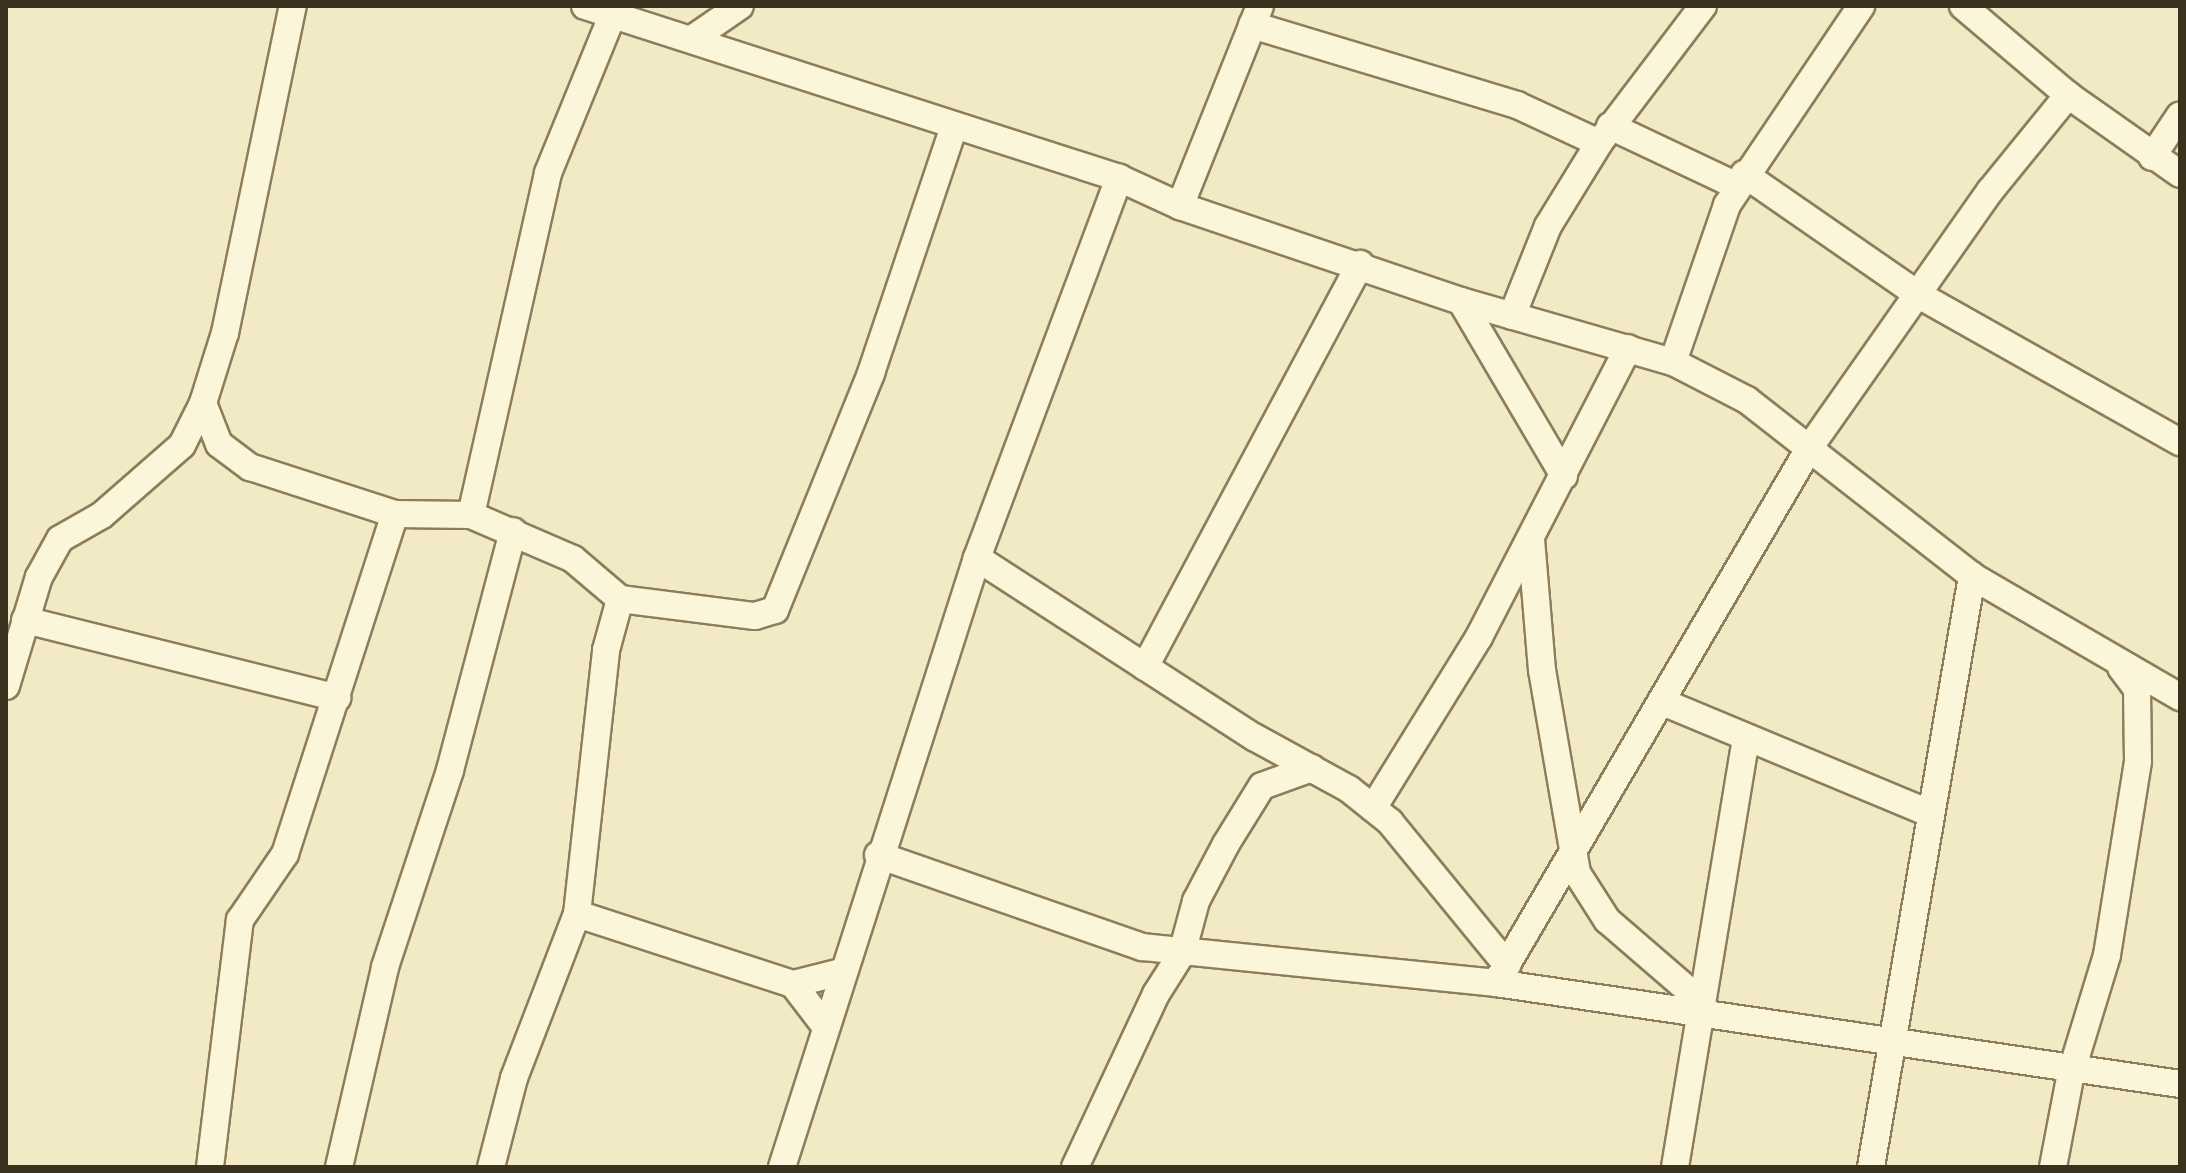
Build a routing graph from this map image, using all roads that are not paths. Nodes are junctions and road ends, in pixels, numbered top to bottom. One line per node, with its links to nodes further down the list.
1 (293, 6): 26 (street)
2 (585, 6): 7 (street)
3 (1703, 6): 14 (street)
4 (1861, 6): 18 (street)
5 (1963, 6): 11 (street)
6 (733, 12): 9 (street); 10 (street)
7 (613, 14): 9 (street); 31 (street)
8 (1256, 16): 14 (street); 19 (street)
9 (692, 39): 10 (street)
10 (733, 53): 13 (street)
11 (2068, 95): 15 (street); 21 (street)
12 (2180, 115): 15 (street)
13 (954, 126): 17 (street); 36 (street)
14 (1605, 134): 18 (street); 23 (street)
15 (2152, 157): 16 (street)
16 (2180, 174)
17 (1119, 178): 19 (street); 34 (street)
18 (1741, 180): 21 (street); 25 (street)
19 (1180, 206): 20 (street)
20 (1360, 264): 22 (street); 39 (street)
21 (1917, 294): 27 (street); 28 (street)
22 (1461, 301): 23 (street); 29 (street)
23 (1512, 316): 24 (street)
24 (1628, 348): 25 (street); 29 (street)
25 (1673, 362): 28 (street)
26 (203, 403): 30 (street); 37 (street)
27 (2180, 442)
28 (1810, 447): 35 (street); 43 (street)
29 (1564, 476): 33 (street)
30 (395, 514): 31 (street); 42 (street)
31 (471, 515): 32 (street)
32 (513, 531): 36 (street); 64 (street)
33 (1531, 539): 49 (street); 51 (street)
34 (977, 558): 39 (street); 52 (street)
35 (1972, 576): 38 (street); 50 (street)
36 (620, 599): 53 (street)
37 (25, 620): 40 (street); 42 (street)
38 (2118, 665): 41 (street); 44 (street)
39 (1145, 667): 45 (street)
40 (6, 686)
41 (2173, 694): 44 (street)
42 (337, 698): 63 (street)
43 (1665, 703): 46 (street); 51 (street)
44 (2140, 726): 61 (street)
45 (1254, 737): 47 (street); 48 (street)
46 (1746, 738): 50 (street); 58 (street)
47 (1312, 768): 48 (street); 49 (street)
48 (1262, 786): 54 (street)
49 (1373, 808): 56 (street)
50 (1929, 813): 60 (street)
51 (1575, 843): 56 (street); 58 (street)
52 (878, 855): 54 (street); 55 (street)
53 (577, 914): 57 (street); 65 (street)
54 (1182, 953): 56 (street); 67 (street)
55 (841, 972): 57 (street); 59 (street)
56 (1501, 974): 58 (street)
57 (793, 984): 59 (street)
58 (1700, 1006): 60 (street); 68 (street)
59 (825, 1026): 66 (street)
60 (1888, 1037): 61 (street); 69 (street)
61 (2071, 1073): 62 (street); 70 (street)
62 (2180, 1084)
63 (210, 1167)
64 (339, 1167)
65 (491, 1167)
66 (782, 1167)
67 (1075, 1167)
68 (1675, 1167)
69 (1871, 1167)
70 (2053, 1167)

